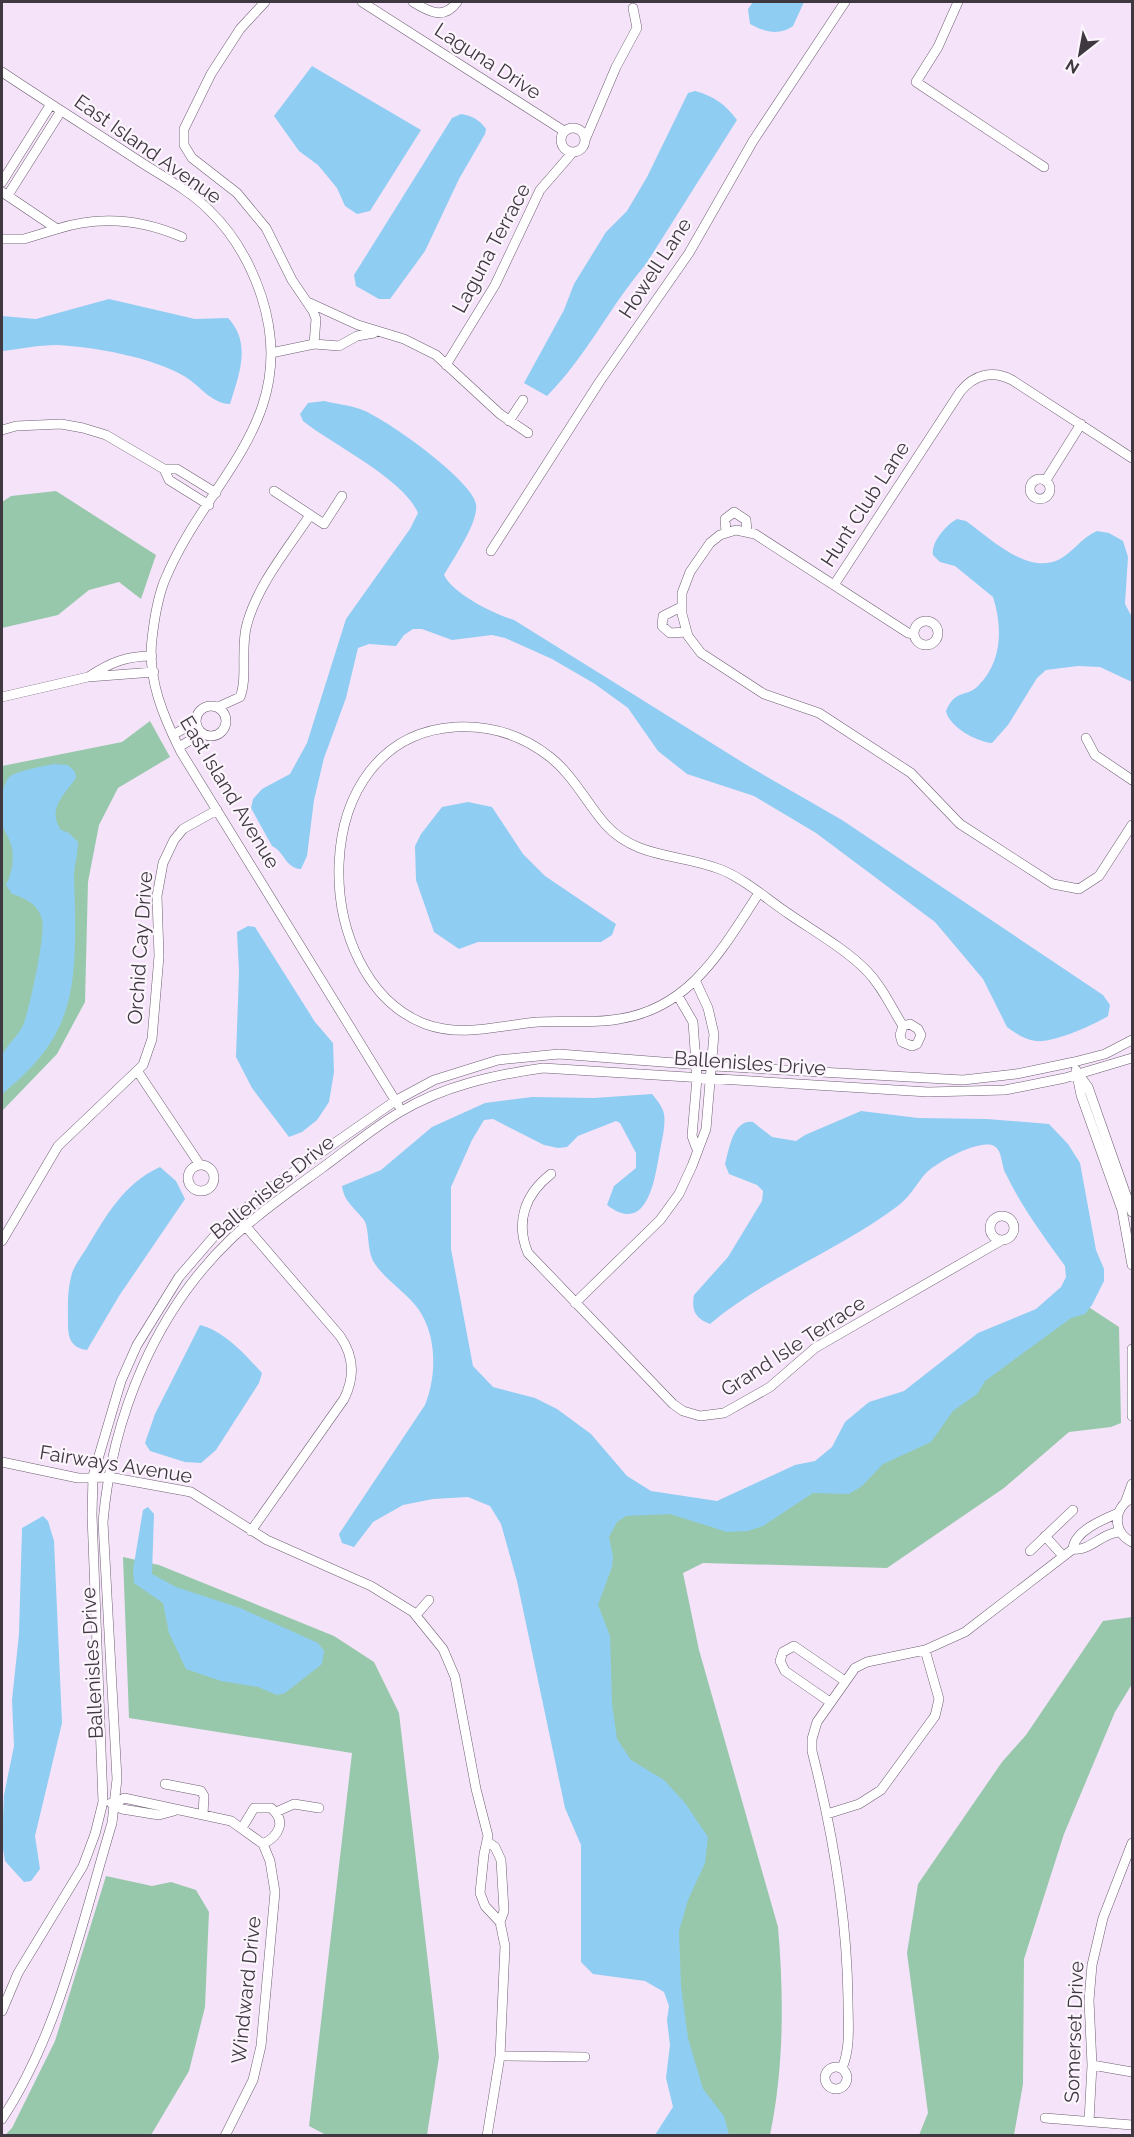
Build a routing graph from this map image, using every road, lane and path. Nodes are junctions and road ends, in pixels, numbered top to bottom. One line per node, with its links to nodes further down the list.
1 (265, 2): 20 (street)
2 (362, 2): 11 (street, Laguna Drive)
3 (413, 2): 4 (street)
4 (457, 2)
5 (845, 2): 40 (street, Howell Lane)
6 (958, 2): 14 (street)
7 (633, 8): 12 (street, Laguna Terrace)
8 (2, 72): 9 (street, East Island Avenue)
9 (51, 104): 10 (street, East Island Avenue); 15 (street)
10 (61, 111): 16 (street); 23 (street, East Island Avenue)
11 (564, 131): 12 (street); 13 (street)
12 (585, 140): 13 (street, Laguna Terrace)
13 (573, 152): 24 (street, Laguna Terrace)
14 (1044, 167)
15 (2, 182)
16 (5, 194): 17 (street)
17 (57, 229): 18 (street); 19 (street)
18 (182, 237)
19 (2, 239)
20 (309, 303): 21 (street); 22 (street)
21 (380, 333): 22 (street); 24 (street)
22 (314, 344): 23 (street)
23 (271, 353): 34 (street, East Island Avenue)
24 (446, 365): 26 (street)
25 (523, 400): 26 (street)
26 (509, 421): 29 (street)
27 (1081, 424): 30 (street, Hunt Club Lane); 32 (street); 41 (street, Hunt Club Lane)
28 (2, 430): 31 (street)
29 (528, 433)
30 (1132, 458)
31 (164, 469): 34 (street); 36 (street)
32 (1046, 480)
33 (274, 491): 37 (street)
34 (216, 493): 36 (street, East Island Avenue)
35 (342, 496): 37 (street)
36 (209, 504): 45 (street, East Island Avenue)
37 (310, 515): 49 (street)
38 (747, 531): 39 (street); 39 (street, Hunt Club Lane); 41 (street, Hunt Club Lane)
39 (726, 532): 42 (street)
40 (491, 551)
41 (834, 585): 44 (street)
42 (681, 607): 43 (street); 43 (street)
43 (687, 632): 59 (street)
44 (914, 634)
45 (152, 656): 46 (street, East Island Avenue); 47 (street)
46 (154, 672): 47 (street); 54 (street, East Island Avenue)
47 (88, 677): 48 (street)
48 (2, 697)
49 (240, 697): 50 (street); 52 (street)
50 (218, 707): 51 (street); 52 (street)
51 (195, 722): 53 (street); 54 (street)
52 (226, 722): 53 (street)
53 (202, 734): 56 (street)
54 (173, 735): 56 (street, East Island Avenue)
55 (1086, 738): 57 (street)
56 (179, 747): 58 (street, East Island Avenue)
57 (1132, 780)
58 (217, 810): 69 (street, Orchid Cay Drive); 73 (street, East Island Avenue)
59 (1132, 825)
60 (759, 893): 61 (street); 62 (street); 63 (street)
61 (696, 982): 62 (street); 68 (street)
62 (678, 996): 67 (street)
63 (903, 1026)
64 (1132, 1041): 66 (street, Ballenisles Drive)
65 (1132, 1058): 70 (street, Ballenisles Drive)
66 (1074, 1062): 68 (street, Ballenisles Drive); 70 (street)
67 (697, 1065): 68 (street, Ballenisles Drive); 71 (street); 73 (street, Ballenisles Drive)
68 (710, 1066): 72 (street)
69 (138, 1072): 76 (street); 82 (street, Orchid Cay Drive)
70 (1077, 1074): 72 (street, Ballenisles Drive); 78 (street); 83 (street)
71 (697, 1078): 72 (street, Ballenisles Drive); 74 (street, Ballenisles Drive); 75 (street)
72 (709, 1079): 75 (street)
73 (395, 1101): 74 (street, East Island Avenue); 79 (street, Ballenisles Drive)
74 (401, 1111): 80 (street, Ballenisles Drive)
75 (696, 1147): 84 (street)
76 (200, 1165)
77 (551, 1174): 84 (street, Grand Isle Terrace)
78 (1132, 1206)
79 (236, 1215): 80 (street); 88 (street, Ballenisles Drive)
80 (246, 1227): 89 (street, Ballenisles Drive); 94 (street)
81 (1002, 1240): 84 (street, Grand Isle Terrace)
82 (2, 1241)
83 (1132, 1264)
84 (575, 1304)
85 (1132, 1349): 86 (street)
86 (1132, 1416)
87 (2, 1462): 88 (street, Fairways Avenue)
88 (93, 1476): 89 (street, Fairways Avenue); 109 (street, Ballenisles Drive)
89 (109, 1477): 94 (street, Fairways Avenue); 110 (street, Ballenisles Drive)
90 (1132, 1484): 91 (street)
91 (1129, 1501): 93 (street)
92 (1073, 1510): 97 (street)
93 (1118, 1513): 95 (street); 96 (street)
94 (251, 1531): 104 (street, Fairways Avenue)
95 (1120, 1532): 98 (street); 99 (street)
96 (1081, 1535): 99 (street); 100 (street)
97 (1045, 1536): 101 (street); 102 (street)
98 (1131, 1543)
99 (1089, 1544): 100 (street)
100 (1073, 1549): 102 (street)
101 (1030, 1551)
102 (1063, 1556): 105 (street)
103 (429, 1600): 104 (street)
104 (416, 1615): 116 (street, Fairways Avenue)
105 (925, 1650): 106 (street); 113 (street)
106 (845, 1681): 107 (street); 107 (street)
107 (830, 1702): 113 (street)
108 (165, 1784): 114 (street)
109 (103, 1802): 110 (street); 120 (street, Ballenisles Drive)
110 (116, 1803): 114 (street); 127 (street, Ballenisles Drive)
111 (319, 1808): 112 (street)
112 (276, 1812): 115 (street); 118 (street)
113 (827, 1814): 124 (street)
114 (203, 1815): 115 (street)
115 (242, 1828): 118 (street)
116 (488, 1842): 119 (street); 119 (street)
117 (1132, 1843): 123 (street, Somerset Drive)
118 (263, 1844): 130 (street, Windward Drive)
119 (500, 1922): 121 (street)
120 (2, 2011)
121 (500, 2056): 122 (street); 131 (street)
122 (585, 2057)
123 (1092, 2065): 125 (street); 128 (street, Somerset Drive)
124 (842, 2068)
125 (1132, 2072)
126 (1045, 2118): 128 (street)
127 (2, 2119)
128 (1089, 2121): 129 (street)
129 (1132, 2125)
130 (225, 2136)
131 (487, 2136)

